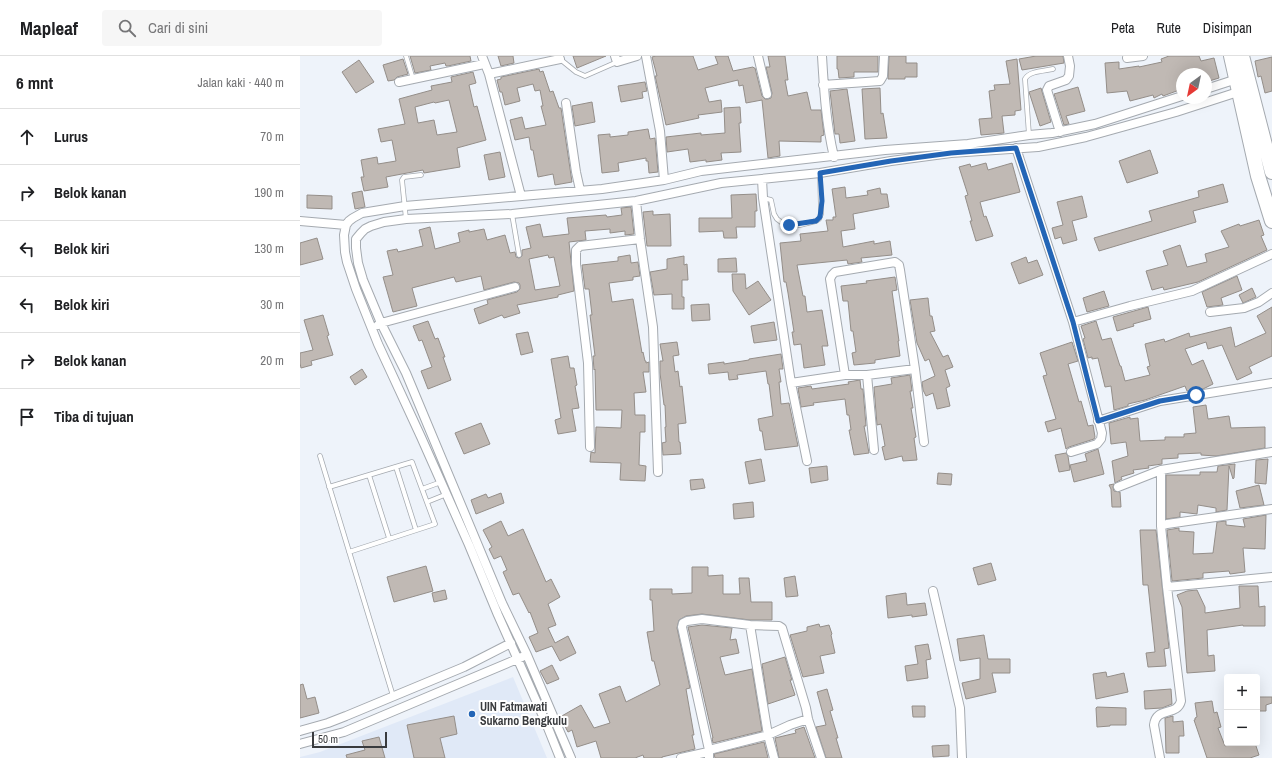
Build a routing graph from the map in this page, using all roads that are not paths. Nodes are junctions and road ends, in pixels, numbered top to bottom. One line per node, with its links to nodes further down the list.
1 (406, 56): 17 (lane)
2 (637, 56): 13 (street)
3 (646, 56): 34 (street)
4 (758, 56): 22 (street)
5 (822, 56): 20 (street)
6 (884, 56): 20 (street)
7 (1068, 56): 25 (street)
8 (1143, 56): 11 (street)
9 (1231, 56): 19 (highway)
10 (1242, 56): 19 (highway)
11 (1127, 58)
12 (560, 59): 13 (lane); 16 (street)
13 (616, 59)
14 (483, 60): 16 (street); 17 (street)
15 (1053, 69): 26 (lane)
16 (489, 74): 37 (street)
17 (413, 79): 18 (street)
18 (399, 82)
19 (1243, 84): 21 (street); 27 (street); 30 (highway); 44 (highway)
20 (823, 85): 28 (street)
21 (1212, 88)
22 (767, 94)
23 (1176, 98): 25 (street)
24 (566, 103): 36 (street)
25 (1060, 132): 26 (street)
26 (1029, 135): 28 (street)
27 (1016, 148): 31 (street); 52 (street)
28 (834, 156): 29 (street)
29 (744, 167): 34 (street); 35 (street)
30 (1272, 172)
31 (820, 173): 33 (street); 38 (lane)
32 (421, 175): 40 (lane)
33 (762, 179): 35 (street); 38 (street)
34 (664, 180): 36 (street)
35 (746, 180): 39 (street)
36 (580, 190): 37 (street)
37 (522, 196): 40 (street)
38 (763, 198): 58 (street)
39 (636, 200): 41 (street); 46 (street)
40 (405, 206): 42 (lane); 45 (street)
41 (512, 214): 42 (street); 48 (lane)
42 (406, 219): 53 (street)
43 (300, 221): 45 (street)
44 (1272, 221)
45 (346, 224): 54 (street)
46 (640, 239): 62 (street); 70 (street)
47 (1272, 254): 52 (street)
48 (520, 255)
49 (515, 288): 53 (street)
50 (1272, 293): 51 (street)
51 (1210, 312)
52 (1073, 322): 60 (street)
53 (382, 323): 54 (street); 83 (street)
54 (372, 329): 72 (street)
55 (915, 369): 56 (street); 57 (street); 61 (street)
56 (845, 375): 57 (street); 58 (street)
57 (867, 375): 63 (street)
58 (791, 383): 67 (street)
59 (1272, 383): 60 (street)
60 (1098, 421): 64 (street)
61 (924, 442)
62 (590, 447)
63 (874, 450)
64 (1071, 452)
65 (1272, 452): 69 (street)
66 (320, 456): 73 (lane)
67 (807, 461)
68 (396, 467): 71 (lane); 75 (lane); 80 (lane)
69 (1161, 470): 74 (street); 79 (street)
70 (658, 472)
71 (369, 475): 73 (lane); 81 (lane)
72 (441, 482): 75 (lane); 76 (street)
73 (330, 487): 82 (lane)
74 (1118, 487)
75 (422, 489): 77 (lane)
76 (447, 494): 77 (lane); 84 (street)
77 (427, 502): 80 (lane)
78 (1272, 509): 79 (street)
79 (1161, 526): 86 (street)
80 (416, 530): 81 (lane)
81 (389, 538): 82 (lane)
82 (349, 552): 94 (lane)
83 (487, 565): 84 (street); 90 (street)
84 (478, 568): 89 (street)
85 (1272, 577): 86 (street)
86 (1167, 587): 106 (street)
87 (933, 591): 105 (street)
88 (750, 625): 95 (street); 97 (street); 99 (street)
89 (511, 643): 91 (street); 92 (street)
90 (527, 655): 91 (street); 101 (street)
91 (517, 659): 93 (street); 100 (street)
92 (454, 671): 93 (street); 94 (street)
93 (459, 683): 98 (street)
94 (392, 696): 96 (street)
95 (808, 719): 97 (street); 104 (street)
96 (300, 731)
97 (768, 735): 99 (street); 103 (street)
98 (300, 744)
99 (709, 753): 102 (street)
100 (560, 758)
101 (571, 758)
102 (681, 758)
103 (774, 758)
104 (821, 758)
105 (962, 758)
106 (1160, 758)

